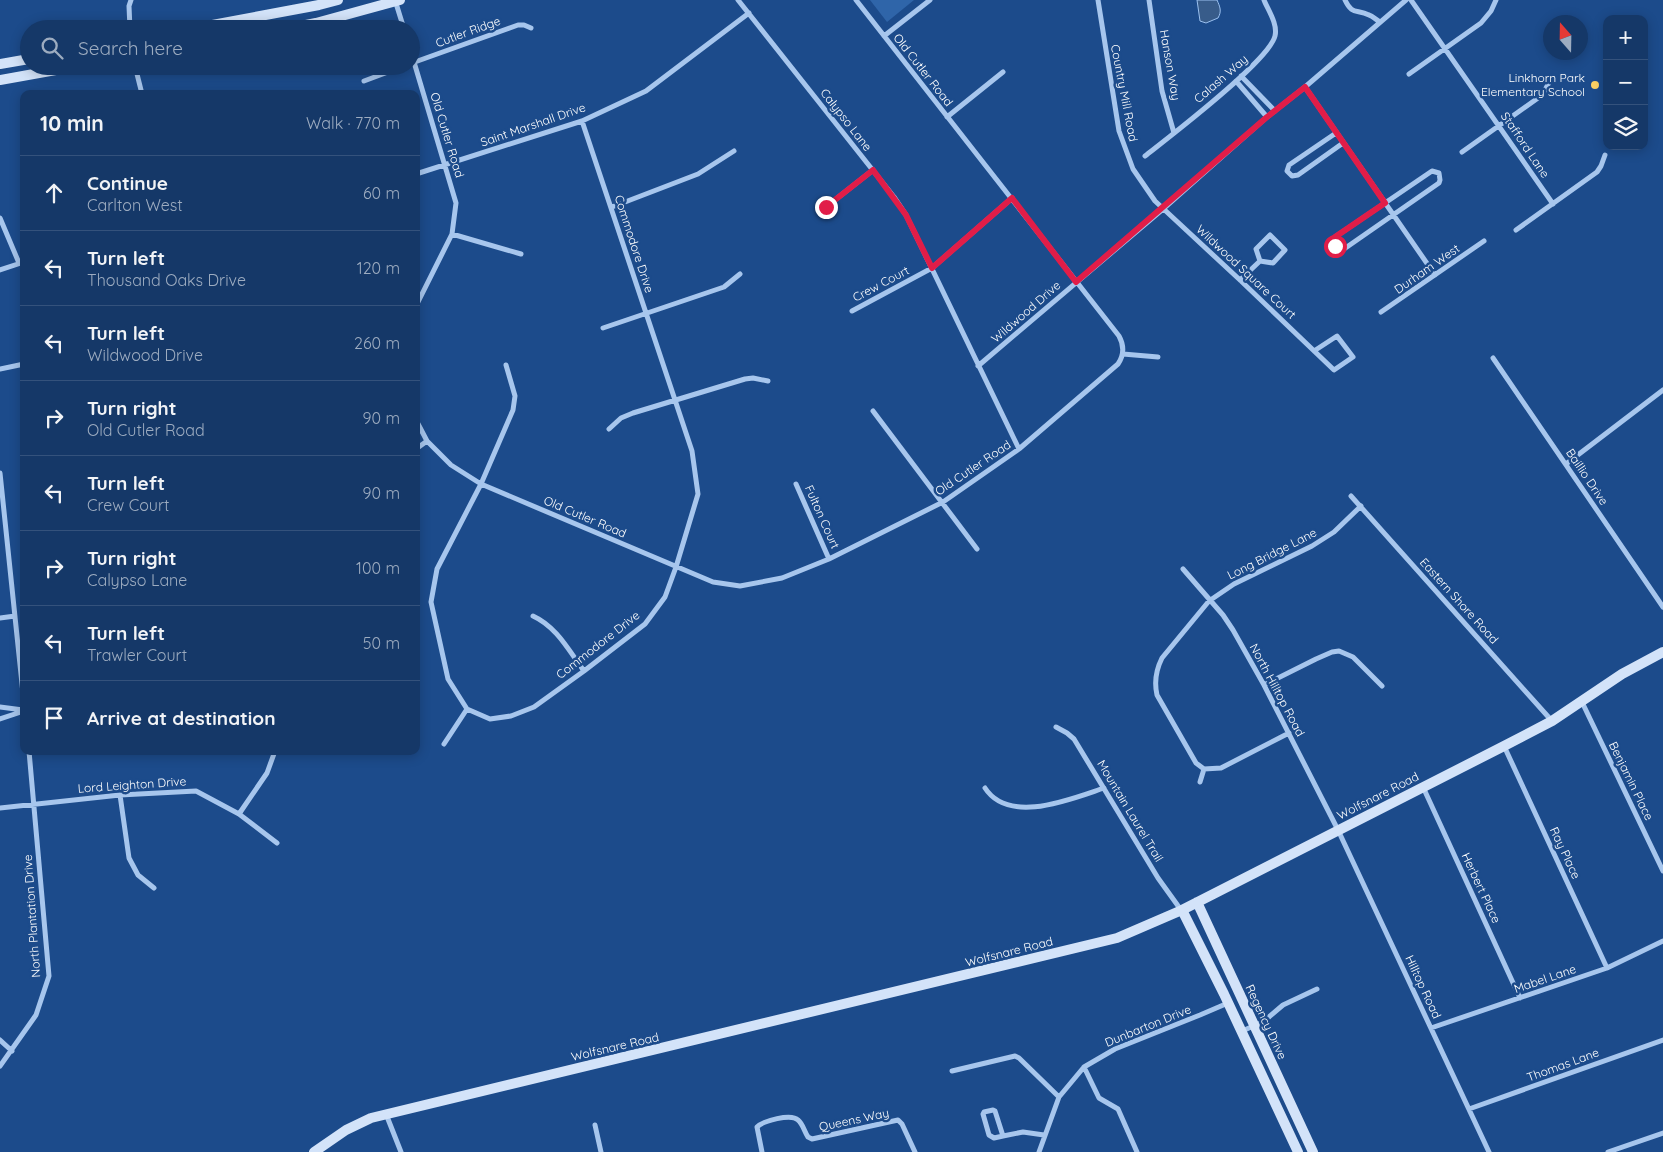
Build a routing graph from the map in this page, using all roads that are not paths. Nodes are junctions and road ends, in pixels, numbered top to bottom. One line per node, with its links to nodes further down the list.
1 (131, 0): 15 (street)
2 (338, 0): 16 (street)
3 (738, 0): 14 (street, Calypso Lane)
4 (856, 0): 21 (street, Old Cutler Road)
5 (930, 0): 21 (street)
6 (1098, 0): 59 (street, Country Mill Road)
7 (1149, 0): 44 (street, Hanson Way)
8 (1264, 0): 32 (street, Calash Way)
9 (1345, 0): 19 (street)
10 (1406, 0): 19 (street, Wildwood Drive)
11 (1410, 0): 22 (street, Stafford Lane)
12 (1496, 0): 22 (street)
13 (397, 1): 17 (street); 18 (street)
14 (749, 13): 42 (street, Saint Marshall Drive); 52 (street, Calypso Lane)
15 (130, 20)
16 (239, 20)
17 (327, 20)
18 (402, 20)
19 (1380, 22): 37 (street, Wildwood Drive)
20 (531, 28): 23 (street, Cutler Ridge)
21 (884, 36): 40 (street, Old Cutler Road)
22 (1445, 49): 27 (street); 43 (street, Stafford Lane)
23 (420, 60)
24 (20, 61): 25 (street)
25 (0, 64)
26 (1004, 72): 40 (street)
27 (1409, 74)
28 (28, 75): 34 (street)
29 (137, 75): 38 (street)
30 (380, 75): 36 (street)
31 (417, 75): 51 (street, Old Cutler Road)
32 (1241, 76): 35 (street, Calash Way); 39 (street)
33 (1552, 77): 43 (street)
34 (0, 80)
35 (1236, 80): 41 (street); 44 (street, Calash Way)
36 (364, 81)
37 (1305, 87): 39 (street, Wildwood Drive); 45 (street)
38 (141, 90)
39 (1274, 111): 41 (street, Wildwood Drive)
40 (947, 116): 54 (street, Old Cutler Road)
41 (1267, 117): 59 (street, Wildwood Drive)
42 (582, 121): 51 (street, Saint Marshall Drive); 57 (street, Commodore Drive)
43 (1500, 126): 48 (street); 56 (street, Stafford Lane)
44 (1174, 133): 50 (street, Calash Way)
45 (1336, 133): 46 (street); 46 (street)
46 (1343, 143): 55 (street)
47 (734, 151): 57 (street)
48 (1462, 152)
49 (1605, 155): 56 (street)
50 (1145, 156)
51 (446, 164): 53 (street, Saint Marshall Drive); 63 (street, Old Cutler Road)
52 (873, 170): 58 (street); 69 (street, Calypso Lane)
53 (420, 173)
54 (1012, 198): 69 (street, Crew Court); 74 (street, Old Cutler Road)
55 (1385, 203): 60 (street); 60 (street); 60 (street)
56 (1553, 204): 62 (street)
57 (612, 207): 78 (street, Commodore Drive)
58 (826, 207)
59 (1163, 208): 73 (street, Wildwood Square Court); 74 (street, Wildwood Drive)
60 (1394, 214): 72 (street)
61 (0, 218): 66 (street)
62 (1516, 230)
63 (452, 234): 65 (street); 75 (street, Old Cutler Road)
64 (1484, 241): 72 (street, Durham West)
65 (521, 254)
66 (20, 260)
67 (1260, 261): 67 (street); 73 (street)
68 (20, 262): 70 (street)
69 (932, 268): 76 (street, Crew Court); 86 (street, Calypso Lane)
70 (0, 270)
71 (740, 274): 78 (street)
72 (1435, 275): 77 (street, Durham West)
73 (1240, 280): 80 (street, Wildwood Square Court)
74 (1076, 282): 81 (street, Old Cutler Road); 86 (street, Wildwood Drive)
75 (420, 298)
76 (852, 310)
77 (1382, 312)
78 (646, 313): 79 (street); 90 (street, Commodore Drive)
79 (603, 328)
80 (1314, 351): 80 (street, Wildwood Square Court)
81 (1123, 354): 82 (street); 96 (street, Old Cutler Road)
82 (1158, 357)
83 (1493, 358): 97 (street, Baillio Drive)
84 (20, 365): 87 (street)
85 (506, 365): 99 (street)
86 (978, 366): 96 (street, Calypso Lane)
87 (0, 369)
88 (768, 381): 90 (street)
89 (1663, 390): 97 (street)
90 (675, 400): 93 (street); 106 (street, Commodore Drive)
91 (873, 411): 102 (street)
92 (420, 427): 94 (street, Old Cutler Road)
93 (610, 429)
94 (427, 440): 95 (street); 99 (street, Old Cutler Road)
95 (420, 445)
96 (1018, 449): 102 (street, Old Cutler Road)
97 (1566, 464): 109 (street, Baillio Drive)
98 (0, 473): 110 (street)
99 (481, 484): 106 (street, Old Cutler Road); 120 (street)
100 (796, 484): 105 (street, Fulton Court)
101 (1351, 496): 103 (street, Eastern Shore Road)
102 (943, 502): 104 (street); 105 (street, Old Cutler Road)
103 (1361, 506): 108 (street, Long Bridge Lane); 124 (street, Eastern Shore Road)
104 (977, 549)
105 (829, 559): 106 (street, Old Cutler Road)
106 (676, 567): 115 (street, Commodore Drive)
107 (1183, 569): 108 (street, North Hilltop Road)
108 (1210, 601): 116 (street, North Hilltop Road); 131 (street, Long Bridge Lane)
109 (1663, 607)
110 (15, 616): 112 (street); 114 (street)
111 (533, 616): 115 (street)
112 (0, 618)
113 (1662, 654): 118 (street, Wolfsnare Road)
114 (20, 664)
115 (584, 672): 120 (street, Commodore Drive)
116 (1264, 685): 117 (street); 126 (street, North Hilltop Road)
117 (1382, 686)
118 (1581, 700): 124 (street, Wolfsnare Road); 142 (street, Benjamin Place)
119 (0, 707): 121 (street)
120 (467, 708): 127 (street)
121 (20, 710)
122 (20, 712): 123 (street)
123 (0, 719)
124 (1552, 720): 128 (street, Wolfsnare Road)
125 (1056, 727): 135 (street, Mountain Laurel Trail)
126 (1289, 733): 131 (street); 140 (street, North Hilltop Road)
127 (444, 744)
128 (1504, 746): 133 (street, Wolfsnare Road); 147 (street, Ray Place)
129 (29, 755): 137 (street, North Plantation Drive)
130 (274, 755): 139 (street)
131 (1204, 769): 132 (street)
132 (1200, 782)
133 (1423, 787): 140 (street, Wolfsnare Road); 151 (street, Herbert Place)
134 (985, 788): 135 (street)
135 (1104, 788): 145 (street, Mountain Laurel Trail)
136 (120, 795): 137 (street, Lord Leighton Drive); 139 (street, Lord Leighton Drive); 143 (street)
137 (34, 803): 138 (street, Lord Leighton Drive); 157 (street, North Plantation Drive)
138 (0, 808)
139 (239, 814): 141 (street, Lord Leighton Drive)
140 (1338, 830): 144 (street, Wolfsnare Road); 153 (street, Hilltop Road)
141 (276, 843)
142 (1663, 871)
143 (154, 888)
144 (1198, 902): 145 (street, Wolfsnare Road); 148 (street, Regency Drive)
145 (1182, 910): 150 (street); 163 (street, Wolfsnare Road)
146 (1663, 941): 147 (street, Mabel Lane)
147 (1607, 968): 151 (street, Mabel Lane)
148 (1237, 988): 150 (street, Dunbarton Drive); 152 (street, Regency Drive)
149 (1317, 989): 152 (street)
150 (1226, 998): 154 (street); 159 (street, Dunbarton Drive)
151 (1520, 998): 153 (street, Mabel Lane)
152 (1254, 1026): 154 (street); 164 (street, Regency Drive)
153 (1431, 1028): 162 (street, Hilltop Road)
154 (1241, 1032): 165 (street)
155 (0, 1040): 157 (street)
156 (1663, 1040): 162 (street, Thomas Lane)
157 (12, 1051): 158 (street, North Plantation Drive)
158 (0, 1066)
159 (1084, 1067): 161 (street, Dunbarton Drive); 176 (street)
160 (952, 1071): 161 (street)
161 (1059, 1098): 168 (street, Dunbarton Drive)
162 (1470, 1109): 179 (street, Hilltop Road)
163 (386, 1114): 170 (street, Wolfsnare Road); 171 (street)
164 (1296, 1116): 165 (street); 178 (street, Regency Drive)
165 (1284, 1121): 177 (street)
166 (595, 1125): 172 (street)
167 (1663, 1133): 180 (street)
168 (1044, 1135): 169 (street); 175 (street, Dunbarton Drive)
169 (1003, 1136): 169 (street)
170 (314, 1152)
171 (401, 1152)
172 (601, 1152)
173 (762, 1152): 174 (street, Queens Way)
174 (915, 1152)
175 (1039, 1152)
176 (1137, 1152)
177 (1298, 1152)
178 (1313, 1152)
179 (1489, 1152)
180 (1608, 1152)

